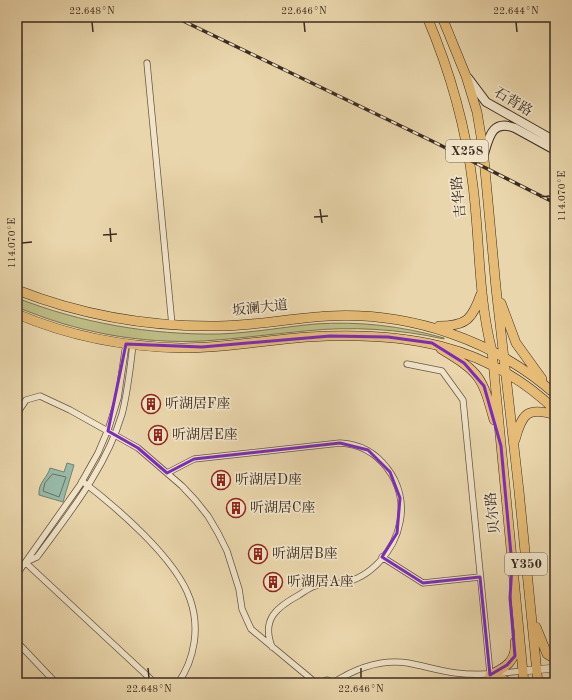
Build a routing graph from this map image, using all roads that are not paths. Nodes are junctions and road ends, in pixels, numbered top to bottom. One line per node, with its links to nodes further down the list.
1 (427, 17): 10 (main road, 吉华路 / X258)
2 (442, 17): 4 (main road, 吉华路 / X258)
3 (147, 63): 12 (street)
4 (466, 76): 5 (main road, 石背路); 7 (main road, 吉华路 / X258)
5 (555, 141)
6 (555, 150): 7 (main road, 石背路)
7 (484, 155): 8 (main road, 吉华路 / X258)
8 (496, 288): 17 (main road, 吉华路 / X258); 21 (main road, X258)
9 (17, 290): 12 (main road, 坂澜大道)
10 (482, 290): 13 (main road); 16 (main road, 吉华路 / X258)
11 (17, 314): 15 (main road)
12 (172, 325): 13 (main road, 坂澜大道)
13 (430, 327): 16 (main road, 坂澜大道)
14 (432, 343): 15 (main road); 19 (main road); 28 (main road)
15 (129, 344): 25 (street); 26 (street)
16 (492, 351): 17 (main road, 坂澜大道); 19 (main road, 吉华路 / X258)
17 (504, 358): 20 (main road, 吉华路 / X258); 21 (main road, 坂澜大道)
18 (407, 364): 36 (street)
19 (493, 365): 20 (main road); 28 (main road, 贝尔路 / Y350)
20 (505, 372): 22 (main road); 27 (main road, 贝尔路 / Y350)
21 (552, 391)
22 (555, 410)
23 (555, 415): 27 (main road)
24 (17, 417): 25 (street)
25 (108, 431): 26 (street); 30 (street)
26 (115, 434): 29 (street); 31 (street)
27 (514, 445): 37 (main road, 贝尔路 / Y350)
28 (501, 446): 34 (main road, 贝尔路 / Y350)
29 (167, 473): 32 (street); 39 (street)
30 (82, 481): 31 (street); 33 (street)
31 (88, 486): 33 (street); 47 (street)
32 (382, 557): 36 (street); 39 (street)
33 (26, 562): 35 (street); 46 (street)
34 (512, 565): 43 (main road, 贝尔路 / Y350); 44 (main road)
35 (17, 574)
36 (480, 577): 44 (street)
37 (530, 608): 40 (main road); 42 (main road, 贝尔路 / Y350)
38 (17, 642): 45 (street)
39 (272, 647): 48 (street)
40 (555, 659)
41 (555, 668): 42 (street)
42 (537, 670): 43 (street); 52 (main road, 贝尔路 / Y350)
43 (523, 671): 44 (street); 51 (main road, 贝尔路 / Y350)
44 (490, 679): 49 (street); 50 (main road)
45 (56, 683)
46 (155, 683)
47 (178, 683)
48 (318, 683): 49 (street)
49 (333, 683)
50 (509, 683)
51 (524, 683)
52 (538, 683)

